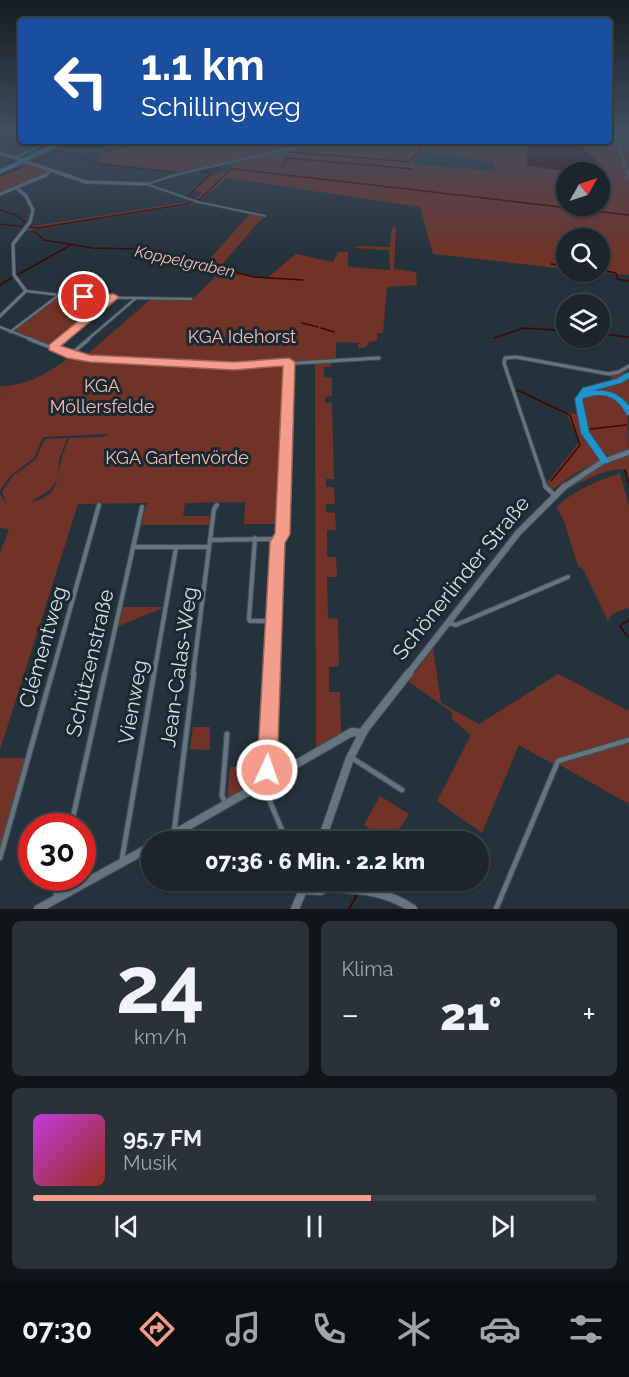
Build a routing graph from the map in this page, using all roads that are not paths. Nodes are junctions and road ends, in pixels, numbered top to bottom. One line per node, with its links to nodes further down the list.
1 (51, 172): 5 (street)
2 (53, 172): 4 (street)
3 (186, 172): 4 (street)
4 (147, 184): 7 (street)
5 (17, 188): 6 (street); 8 (street)
6 (0, 194)
7 (264, 216)
8 (26, 291): 9 (street); 13 (street)
9 (59, 295): 10 (street); 15 (street)
10 (114, 297): 11 (street); 16 (street)
11 (136, 298): 12 (street); 17 (street)
12 (191, 299)
13 (0, 316)
14 (0, 327): 15 (street)
15 (10, 332): 16 (street)
16 (53, 347): 17 (street)
17 (70, 355): 19 (street)
18 (379, 358): 19 (street)
19 (289, 362): 31 (street)
20 (629, 366): 26 (street)
21 (629, 375): 22 (highway)
22 (579, 405): 23 (highway); 25 (highway)
23 (629, 413)
24 (627, 453): 25 (main road, Schönerlinder Straße)
25 (607, 460): 26 (main road, Schönerlinder Straße)
26 (553, 494): 38 (main road, Schönerlinder Straße)
27 (99, 505): 52 (street, Clémentweg)
28 (217, 505): 32 (street, Jean-Calas-Weg)
29 (142, 507): 33 (street, Schützenstraße)
30 (255, 538): 31 (street); 32 (street); 37 (street)
31 (278, 539): 37 (street)
32 (210, 540): 35 (street, Jean-Calas-Weg)
33 (133, 548): 34 (street); 46 (street, Schützenstraße)
34 (176, 548): 35 (street); 53 (street, Vienweg)
35 (209, 548): 47 (street, Jean-Calas-Weg)
36 (568, 577): 38 (street)
37 (274, 621): 43 (street)
38 (447, 622): 39 (main road, Schönerlinder Straße)
39 (362, 733): 42 (main road, Schönerlinder Straße); 43 (main road)
40 (227, 734): 45 (street)
41 (629, 740): 61 (street)
42 (350, 758): 44 (street); 50 (main road, Schönerlinder Straße)
43 (267, 783): 45 (main road); 49 (street)
44 (402, 790)
45 (226, 806): 48 (main road)
46 (74, 813)
47 (175, 831)
48 (179, 831)
49 (283, 831)
50 (325, 831)
51 (141, 852): 53 (main road)
52 (0, 858)
53 (122, 862): 57 (main road)
54 (57, 891): 57 (street)
55 (304, 891): 59 (main road)
56 (369, 891): 60 (main road)
57 (55, 899): 58 (main road)
58 (38, 909)
59 (295, 909)
60 (413, 909)
61 (496, 909)

